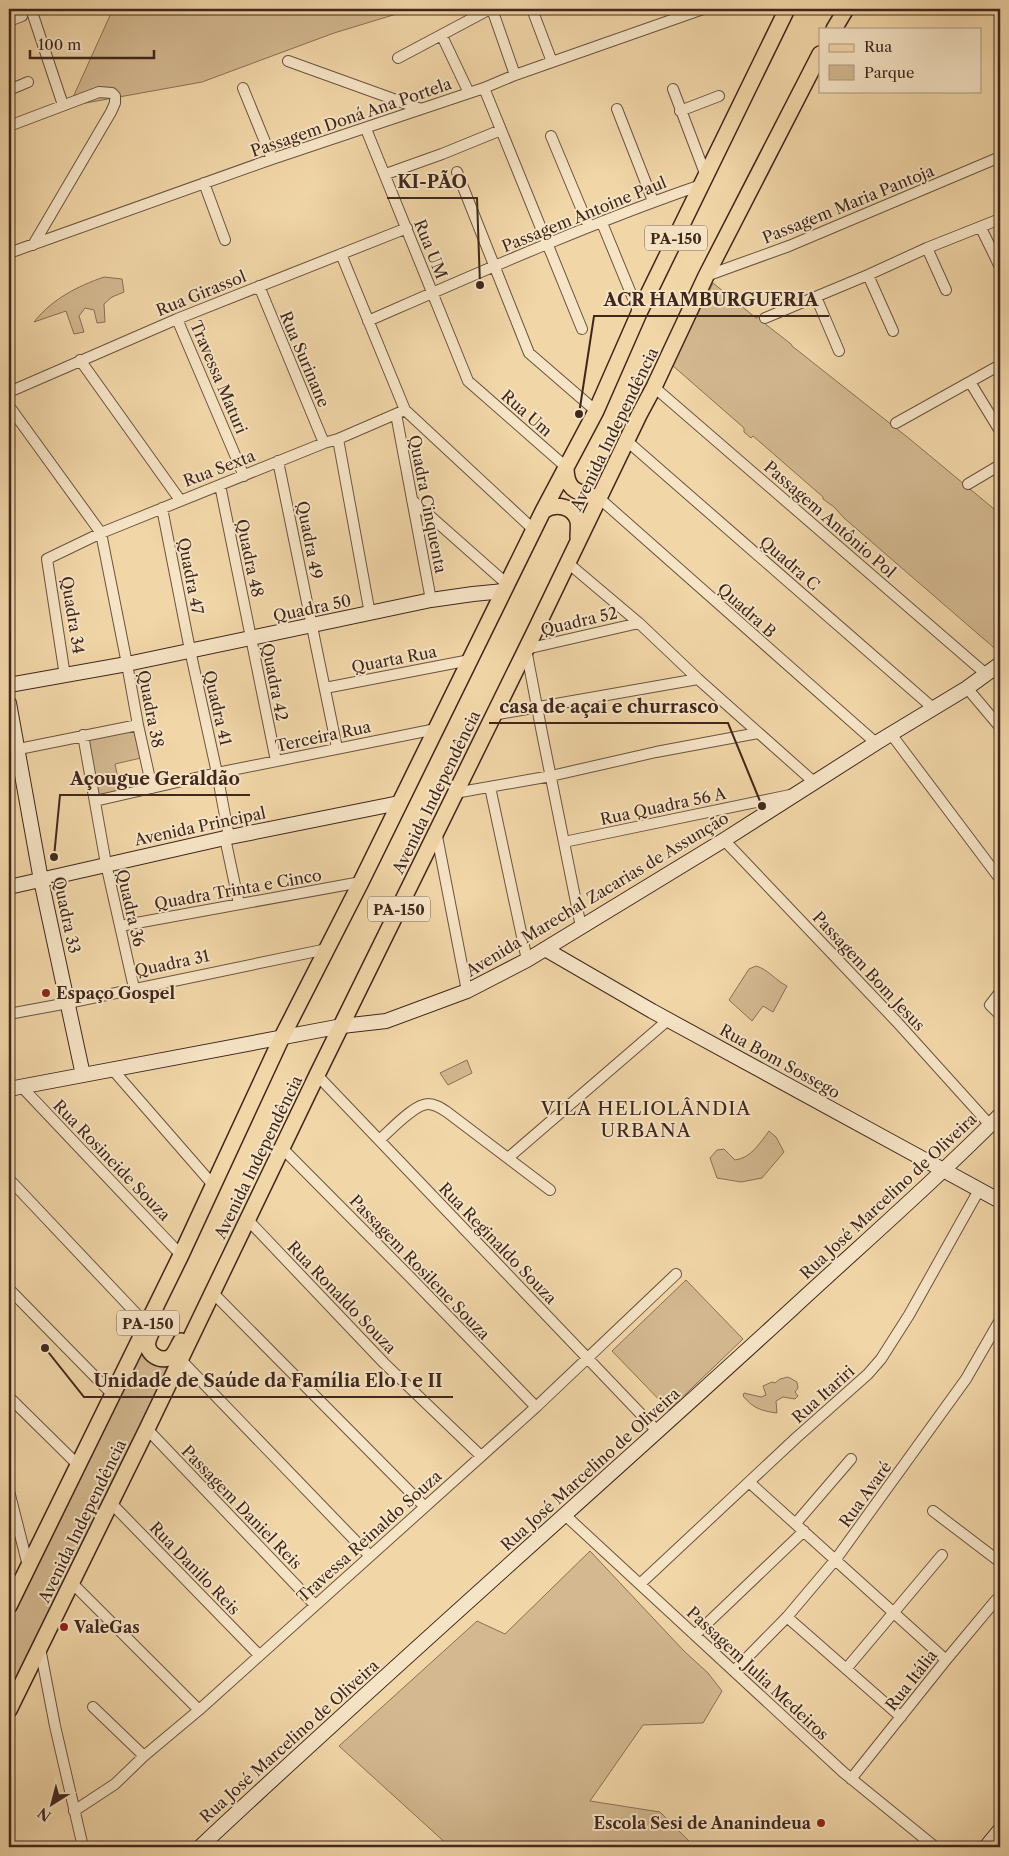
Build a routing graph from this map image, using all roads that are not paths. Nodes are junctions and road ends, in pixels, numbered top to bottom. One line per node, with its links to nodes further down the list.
1 (31, 9): 23 (street)
2 (491, 9): 10 (street); 15 (street)
3 (532, 9): 14 (street)
4 (703, 9): 14 (street, Passagem Doná Ana Portela)
5 (787, 9): 35 (main road, Avenida Independência / PA-150)
6 (845, 9): 9 (main road)
7 (22, 16): 8 (street)
8 (9, 21)
9 (835, 28)
10 (442, 36): 12 (street); 21 (street)
11 (819, 56): 52 (main road, Avenida Independência / PA-150)
12 (398, 58)
13 (288, 61): 24 (street)
14 (552, 62): 15 (street, Passagem Doná Ana Portela)
15 (515, 75): 18 (street, Passagem Doná Ana Portela)
16 (28, 82): 20 (street)
17 (243, 88): 32 (street)
18 (484, 88): 21 (street, Passagem Doná Ana Portela); 29 (street)
19 (673, 89): 26 (street)
20 (9, 90)
21 (469, 93): 24 (street, Passagem Doná Ana Portela)
22 (719, 96): 26 (street)
23 (63, 105): 27 (street); 45 (street)
24 (421, 109): 28 (street, Passagem Doná Ana Portela)
25 (617, 109): 37 (street)
26 (680, 111): 35 (street)
27 (9, 126)
28 (366, 129): 32 (street, Passagem Doná Ana Portela); 34 (street, Rua UM)
29 (501, 130): 34 (street); 44 (street)
30 (551, 136): 40 (street)
31 (1000, 157): 52 (street, Passagem Maria Pantoja)
32 (272, 159): 36 (street, Passagem Doná Ana Portela)
33 (457, 172): 49 (street)
34 (386, 174): 41 (street, Rua UM)
35 (704, 180): 37 (street, Passagem Antoine Paul); 57 (main road, Avenida Independência / PA-150)
36 (204, 183): 43 (street); 45 (street, Passagem Doná Ana Portela)
37 (654, 201): 39 (street, Passagem Antoine Paul)
38 (1000, 219): 42 (street)
39 (602, 223): 40 (street, Passagem Antoine Paul); 57 (street)
40 (589, 227): 44 (street, Passagem Antoine Paul)
41 (406, 228): 48 (street, Rua Girassol); 55 (street, Rua UM)
42 (981, 228): 46 (street); 50 (street)
43 (225, 240)
44 (547, 243): 49 (street, Passagem Antoine Paul); 61 (street)
45 (33, 245): 47 (street, Passagem Doná Ana Portela)
46 (927, 248): 51 (street); 54 (street)
47 (9, 253)
48 (341, 254): 53 (street, Rua Girassol); 60 (street)
49 (495, 266): 55 (street, Passagem Antoine Paul); 71 (street)
50 (1000, 267)
51 (868, 275): 56 (street); 62 (street)
52 (706, 276): 68 (main road, Avenida Independência / PA-150)
53 (259, 286): 58 (street, Rua Girassol); 77 (street, Rua Surinane)
54 (946, 290)
55 (433, 293): 60 (street, Passagem Antoine Paul); 66 (street, Rua UM)
56 (816, 297): 59 (street); 63 (street)
57 (639, 313): 71 (main road, Avenida Independência / PA-150)
58 (177, 318): 64 (street, Rua Girassol); 81 (street, Travessa Maturi)
59 (765, 318)
60 (368, 321): 72 (street)
61 (582, 329)
62 (893, 331)
63 (839, 351)
64 (80, 360): 69 (street, Rua Girassol); 85 (street)
65 (1000, 365): 67 (street)
66 (468, 381): 80 (street, Rua Um)
67 (970, 382): 73 (street); 74 (street)
68 (654, 387): 76 (main road, Avenida Independência / PA-150); 105 (street, Passagem Antônio Pol)
69 (9, 392)
70 (9, 406): 90 (street)
71 (596, 411): 80 (main road, Avenida Independência / PA-150)
72 (400, 412): 75 (street, Rua Sexta); 86 (street, Quadra Cinquenta); 89 (street)
73 (896, 423)
74 (1000, 431)
75 (338, 439): 77 (street, Rua Sexta); 96 (street)
76 (627, 441): 84 (main road, Avenida Independência / PA-150); 113 (street, Quadra C)
77 (324, 443): 78 (street, Rua Sexta)
78 (278, 461): 81 (street, Rua Sexta); 98 (street, Quadra 49)
79 (1000, 465): 82 (street)
80 (566, 467): 84 (main road); 88 (main road, Avenida Independência / PA-150)
81 (244, 476): 83 (street, Rua Sexta)
82 (968, 484)
83 (220, 485): 85 (street, Rua Sexta); 99 (street, Quadra 48)
84 (599, 498): 91 (main road, Avenida Independência / PA-150); 121 (street, Quadra B)
85 (180, 500): 87 (street, Rua Sexta)
86 (412, 500): 94 (street); 95 (street, Quadra Cinquenta)
87 (162, 508): 90 (street, Rua Sexta); 101 (street, Quadra 47)
88 (543, 510): 89 (main road, Avenida Independência / PA-150); 91 (main road)
89 (534, 530): 94 (main road, Avenida Independência / PA-150)
90 (101, 533): 92 (street, Rua Sexta); 103 (street, Quadra 38)
91 (578, 542): 93 (main road, Avenida Independência / PA-150)
92 (47, 559): 106 (street, Quadra 34)
93 (568, 564): 97 (street); 100 (main road, Avenida Independência / PA-150)
94 (506, 588): 95 (street, Quadra 50); 102 (main road, Avenida Independência / PA-150)
95 (431, 600): 96 (street, Quadra 50)
96 (370, 614): 98 (street, Quadra 50)
97 (639, 623): 100 (street, Quadra 52); 107 (street)
98 (312, 625): 99 (street, Quadra 50); 109 (street, Quadra 49)
99 (251, 638): 101 (street, Quadra 50); 124 (street, Quadra 42)
100 (526, 649): 112 (street); 114 (main road, Avenida Independência / PA-150)
101 (190, 650): 103 (street, Quadra 50); 125 (street, Quadra 41)
102 (470, 660): 109 (street, Quarta Rua); 117 (main road, Avenida Independência / PA-150)
103 (127, 664): 106 (street, Quadra 50); 115 (street, Quadra 38)
104 (1000, 664): 105 (street, Avenida Marechal Zacarias de Assunção)
105 (986, 674): 110 (street, Avenida Marechal Zacarias de Assunção)
106 (65, 676): 108 (street, Quadra 50)
107 (698, 679): 112 (street); 118 (street)
108 (9, 685)
109 (324, 688): 122 (street, Quadra 49)
110 (967, 688): 113 (street, Avenida Marechal Zacarias de Assunção); 116 (street)
111 (9, 703): 123 (street)
112 (537, 708): 114 (street); 126 (street)
113 (933, 708): 119 (street, Avenida Marechal Zacarias de Assunção)
114 (493, 715): 130 (main road, Avenida Independência / PA-150)
115 (138, 725): 120 (street); 129 (street, Quadra 38)
116 (1000, 727)
117 (436, 729): 122 (street, Terceira Rua); 133 (main road, Avenida Independência / PA-150)
118 (758, 733): 126 (street); 127 (street)
119 (891, 734): 121 (street, Avenida Marechal Zacarias de Assunção); 139 (street)
120 (83, 735): 123 (street); 132 (street, Quadra 36)
121 (876, 744): 127 (street, Avenida Marechal Zacarias de Assunção)
122 (337, 748): 124 (street, Terceira Rua)
123 (13, 750): 140 (street, Quadra 33)
124 (276, 761): 125 (street, Terceira Rua)
125 (217, 773): 129 (street); 135 (street, Quadra 41)
126 (551, 776): 128 (street); 137 (street)
127 (814, 783): 131 (street, Avenida Marechal Zacarias de Assunção)
128 (490, 787): 130 (street); 148 (street)
129 (152, 788): 132 (street)
130 (455, 793): 134 (main road, Avenida Independência / PA-150)
131 (798, 793): 136 (street, Avenida Marechal Zacarias de Assunção); 137 (street, Rua Quadra 56 A)
132 (94, 801): 138 (street, Quadra 36)
133 (399, 803): 135 (street, Avenida Principal); 141 (main road, Avenida Independência / PA-150)
134 (436, 830): 150 (street); 156 (main road, Avenida Independência / PA-150)
135 (227, 838): 138 (street, Avenida Principal); 143 (street)
136 (724, 840): 145 (street, Avenida Marechal Zacarias de Assunção); 162 (street, Passagem Bom Jesus)
137 (564, 842): 145 (street)
138 (106, 864): 140 (street, Avenida Principal); 144 (street, Quadra 36)
139 (1000, 879)
140 (41, 880): 142 (street, Avenida Principal); 152 (street, Quadra 33)
141 (361, 882): 143 (street, Quadra Trinta e Cinco); 146 (main road, Avenida Independência / PA-150)
142 (9, 887)
143 (239, 904): 144 (street, Quadra Trinta e Cinco)
144 (120, 926): 149 (street, Quadra 36)
145 (581, 927): 147 (street, Avenida Marechal Zacarias de Assunção)
146 (327, 949): 149 (street, Quadra 31); 157 (main road, Avenida Independência / PA-150)
147 (545, 949): 148 (street, Avenida Marechal Zacarias de Assunção); 155 (street, Rua Bom Sossego)
148 (527, 960): 150 (street, Avenida Marechal Zacarias de Assunção)
149 (134, 988): 152 (street, Quadra 31)
150 (467, 992): 156 (street, Avenida Marechal Zacarias de Assunção)
151 (1000, 992): 154 (street)
152 (68, 1003): 153 (street, Quadra 31); 160 (street)
153 (9, 1014)
154 (1000, 1014)
155 (668, 1020): 165 (street); 166 (street, Rua Bom Sossego)
156 (342, 1026): 157 (street, Avenida Marechal Zacarias de Assunção); 159 (main road, Avenida Independência / PA-150)
157 (282, 1037): 158 (street, Avenida Marechal Zacarias de Assunção); 168 (main road, Avenida Independência / PA-150)
158 (113, 1070): 160 (street, Avenida Marechal Zacarias de Assunção); 168 (street)
159 (317, 1074): 163 (street, Rua Reginaldo Souza); 164 (main road, Avenida Independência / PA-150)
160 (83, 1076): 161 (street, Avenida Marechal Zacarias de Assunção)
161 (15, 1088): 175 (street, Rua Rosineide Souza)
162 (995, 1120): 166 (street, Rua José Marcelino de Oliveira)
163 (379, 1140): 165 (street); 181 (street, Rua Reginaldo Souza)
164 (282, 1148): 172 (main road, Avenida Independência / PA-150); 185 (street, Passagem Rosilene Souza)
165 (508, 1158): 169 (street)
166 (942, 1170): 170 (street, Rua Bom Sossego); 187 (street, Rua José Marcelino de Oliveira)
167 (9, 1179): 180 (street)
168 (214, 1186): 173 (main road, Avenida Independência / PA-150)
169 (550, 1190)
170 (979, 1190): 171 (street, Rua Bom Sossego); 191 (street, Rua Itariri)
171 (1000, 1201)
172 (247, 1219): 174 (main road, Avenida Independência / PA-150); 188 (street, Rua Ronaldo Souza)
173 (192, 1231): 174 (main road); 175 (main road, Avenida Independência / PA-150)
174 (236, 1243): 178 (main road, Avenida Independência / PA-150)
175 (181, 1255): 180 (main road, Avenida Independência / PA-150)
176 (676, 1274): 181 (street, Travessa Reinaldo Souza)
177 (9, 1289): 183 (street)
178 (213, 1293): 182 (main road, Avenida Independência / PA-150); 194 (street)
179 (1000, 1320): 201 (street, Rua Avaré)
180 (147, 1325): 183 (main road, Avenida Independência / PA-150)
181 (587, 1358): 185 (street, Travessa Reinaldo Souza); 187 (street, Rua Reginaldo Souza)
182 (180, 1359): 186 (main road, Avenida Independência / PA-150); 200 (street)
183 (113, 1395): 190 (main road, Avenida Independência / PA-150)
184 (9, 1397): 190 (street)
185 (536, 1407): 188 (street, Travessa Reinaldo Souza)
186 (147, 1429): 193 (main road, Avenida Independência / PA-150); 207 (street, Passagem Daniel Reis)
187 (658, 1432): 196 (street, Rua José Marcelino de Oliveira)
188 (480, 1456): 194 (street, Travessa Reinaldo Souza)
189 (851, 1459): 197 (street)
190 (77, 1464): 203 (main road, Avenida Independência / PA-150)
191 (750, 1482): 197 (street); 205 (street, Rua Itariri)
192 (9, 1492): 203 (street)
193 (110, 1502): 204 (main road, Avenida Independência / PA-150); 213 (street, Rua Danilo Reis)
194 (425, 1507): 200 (street, Travessa Reinaldo Souza)
195 (933, 1511): 202 (street)
196 (566, 1515): 205 (street, Passagem Julia Medeiros); 226 (street, Rua José Marcelino de Oliveira)
197 (796, 1523): 198 (street)
198 (804, 1531): 201 (street); 211 (street)
199 (942, 1555): 209 (street)
200 (370, 1556): 207 (street, Travessa Reinaldo Souza)
201 (836, 1559): 209 (street); 210 (street, Rua Avaré)
202 (1000, 1562)
203 (28, 1566): 208 (main road, Avenida Independência / PA-150)
204 (71, 1582): 212 (main road, Avenida Independência / PA-150); 219 (street)
205 (640, 1584): 211 (street, Passagem Julia Medeiros)
206 (996, 1600): 214 (street, Rua Itália)
207 (315, 1605): 213 (street, Travessa Reinaldo Souza)
208 (9, 1606)
209 (893, 1612): 214 (street); 215 (street)
210 (787, 1617): 215 (street); 216 (street, Rua Avaré)
211 (695, 1635): 216 (street, Passagem Julia Medeiros)
212 (40, 1648): 218 (main road, Avenida Independência / PA-150); 223 (street)
213 (259, 1655): 219 (street, Travessa Reinaldo Souza)
214 (946, 1660): 220 (street, Rua Itália)
215 (846, 1669): 220 (street)
216 (734, 1671): 222 (street, Passagem Julia Medeiros)
217 (93, 1707): 221 (street)
218 (9, 1710)
219 (198, 1710): 221 (street, Travessa Reinaldo Souza)
220 (901, 1717): 222 (street, Rua Itália)
221 (144, 1756): 223 (street, Travessa Reinaldo Souza)
222 (852, 1779): 227 (street, Passagem Julia Medeiros)
223 (74, 1812): 225 (street)
224 (999, 1837): 228 (street)
225 (83, 1847)
226 (200, 1847)
227 (935, 1847)
228 (986, 1847)

